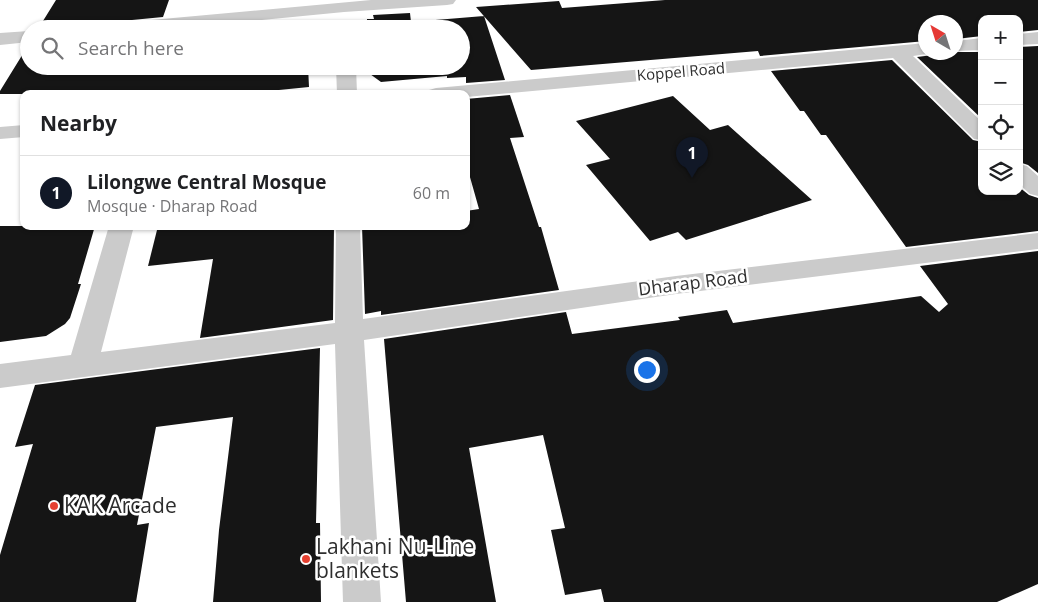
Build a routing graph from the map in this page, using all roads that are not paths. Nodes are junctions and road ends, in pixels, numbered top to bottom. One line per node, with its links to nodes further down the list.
1 (447, 0): 2 (street)
2 (344, 9): 3 (street)
3 (214, 20)
4 (20, 37): 6 (street)
5 (1038, 38): 7 (street)
6 (0, 39)
7 (1023, 40)
8 (978, 44): 9 (street)
9 (963, 45)
10 (918, 50): 11 (street, Koppel Road)
11 (898, 52): 14 (street, Koppel Road); 15 (street)
12 (346, 75): 13 (street)
13 (346, 90)
14 (470, 91)
15 (978, 130)
16 (20, 131): 17 (street)
17 (0, 133)
18 (1023, 175): 19 (street)
19 (1038, 190)
20 (121, 230): 24 (street)
21 (348, 230): 23 (street)
22 (1038, 241): 23 (street, Dharap Road)
23 (349, 332): 24 (street, Dharap Road); 26 (street)
24 (83, 365): 25 (street, Dharap Road)
25 (0, 376)
26 (362, 602)

